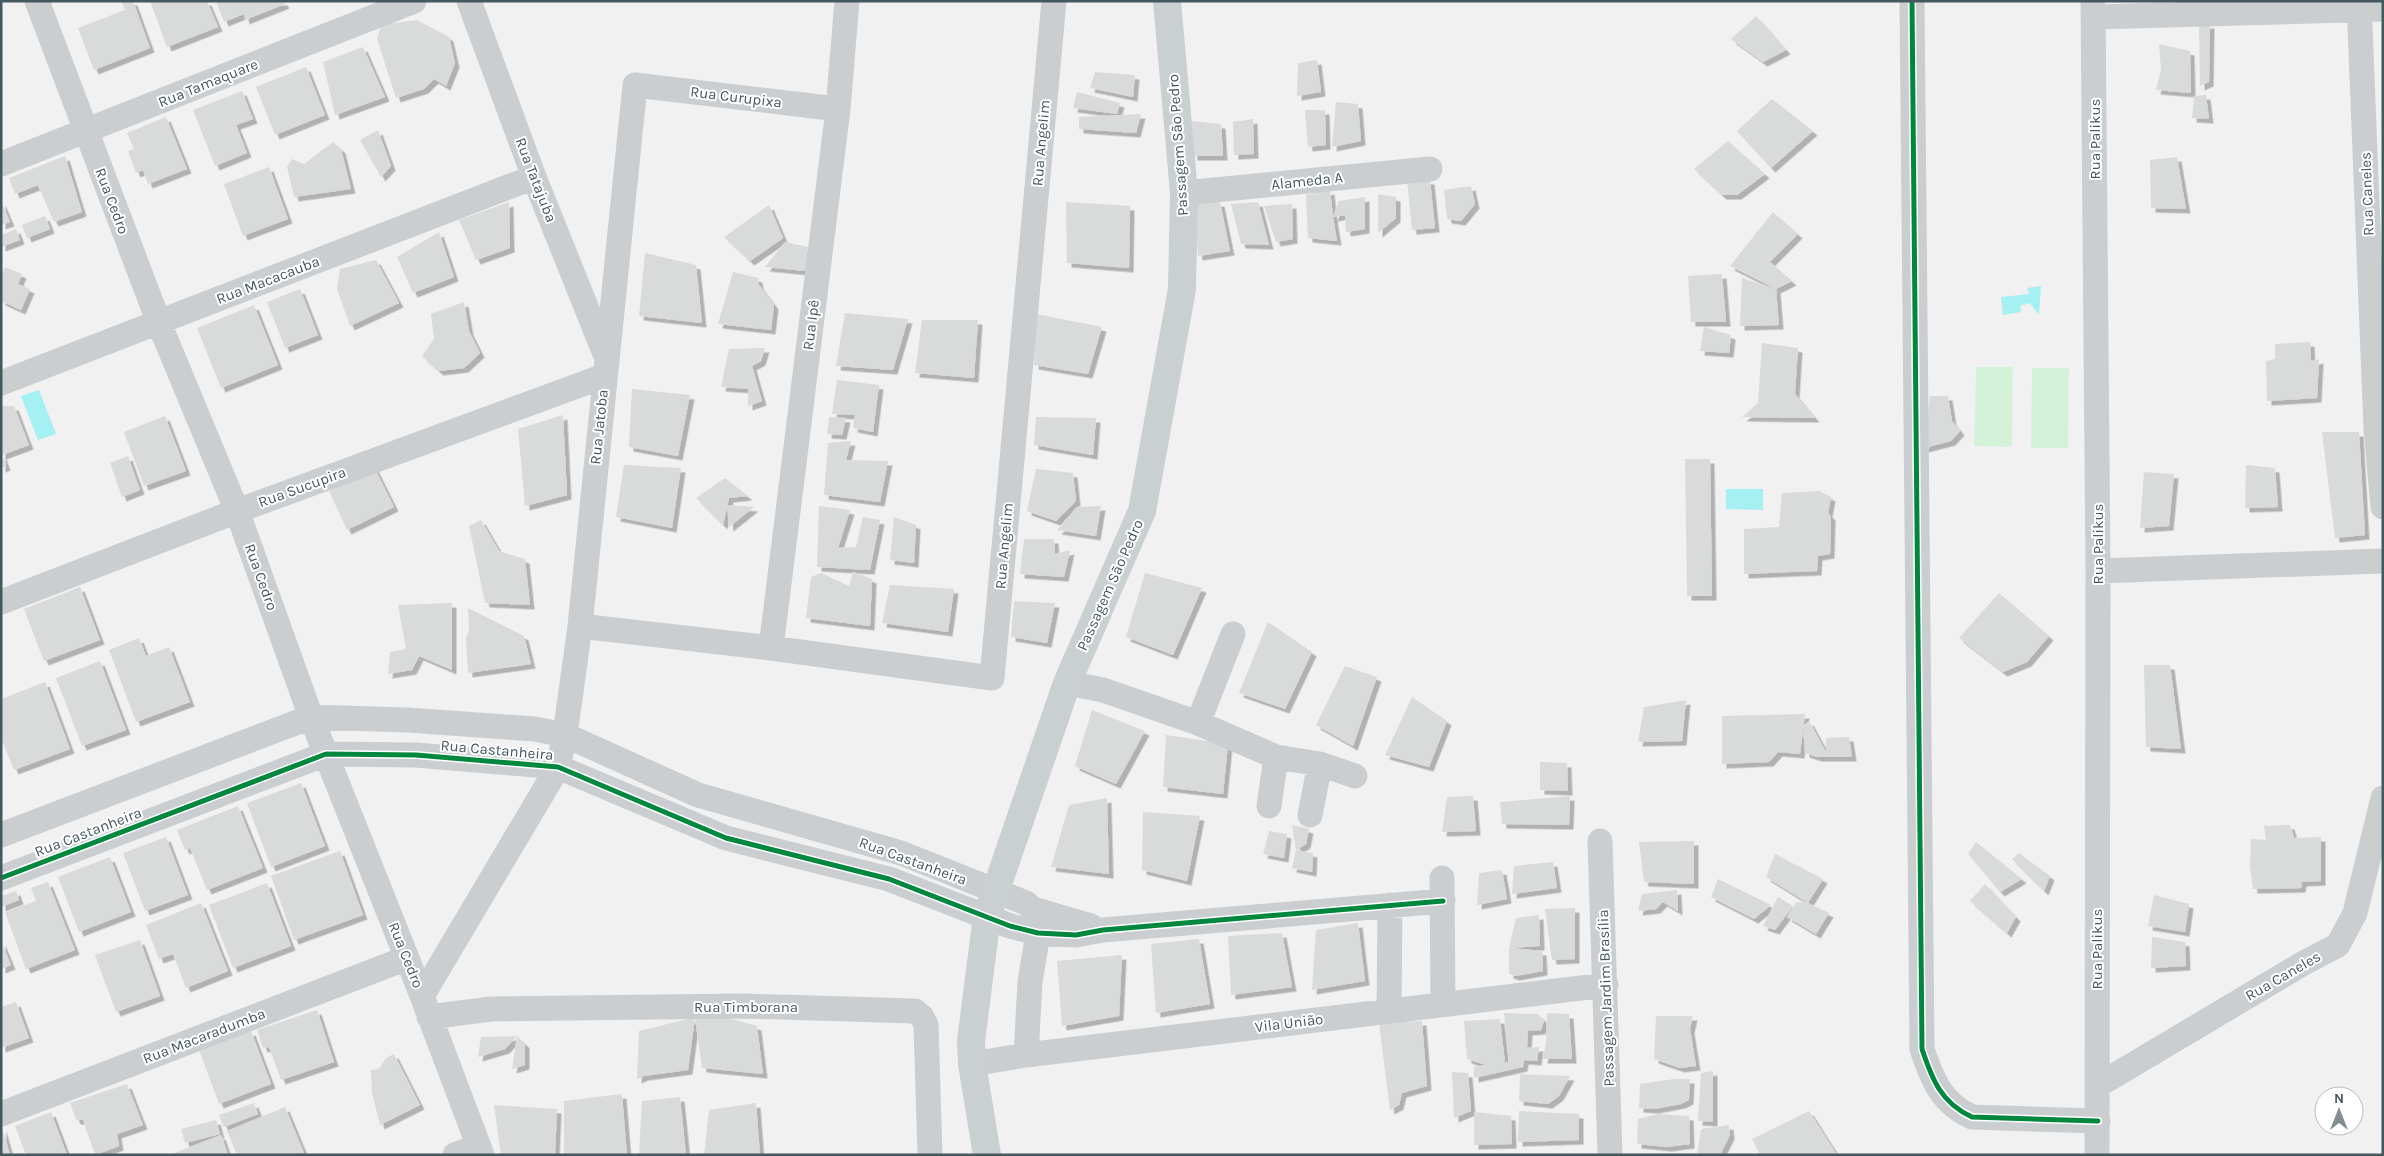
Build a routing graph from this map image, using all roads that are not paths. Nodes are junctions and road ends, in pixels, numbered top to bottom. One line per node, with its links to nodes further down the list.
1 (37, 1): 12 (street, Rua Cedro)
2 (414, 1): 12 (street, Rua Tamaquare)
3 (469, 1): 15 (street, Rua Tatajuba)
4 (847, 1): 11 (street, Rua Ipê)
5 (1054, 1): 28 (street, Rua Angelim)
6 (1167, 1): 16 (street, Passagem São Pedro)
7 (1912, 1): 59 (street)
8 (2367, 6): 9 (street); 20 (street, Rua Caneles)
9 (2094, 9): 24 (street, Rua Palikus)
10 (635, 85): 11 (street, Rua Curupixa); 18 (street, Rua Jatoba)
11 (838, 109): 28 (street, Rua Ipê)
12 (86, 131): 13 (street, Rua Tamaquare); 17 (street, Rua Cedro)
13 (1, 164)
14 (1430, 169): 16 (street, Alameda A)
15 (534, 177): 17 (street, Rua Macacauba); 18 (street, Rua Tatajuba)
16 (1184, 193): 29 (street, Passagem São Pedro)
17 (158, 323): 19 (street, Rua Macacauba); 22 (street, Rua Cedro)
18 (605, 366): 22 (street, Rua Sucupira); 26 (street, Rua Jatoba)
19 (1, 383)
20 (2379, 429): 21 (street, Rua Caneles)
21 (2383, 507)
22 (237, 511): 25 (street, Rua Sucupira); 30 (street, Rua Cedro)
23 (2383, 561): 24 (street)
24 (2098, 571): 57 (street, Rua Palikus)
25 (1, 602)
26 (580, 626): 28 (street, Rua Angelim); 32 (street, Rua Jatoba)
27 (1233, 634): 31 (street)
28 (771, 648)
29 (1067, 683): 31 (street); 46 (street, Passagem São Pedro)
30 (311, 717): 32 (street, Rua Castanheira); 33 (street, Rua Cedro); 41 (street, Rua Castanheira)
31 (1198, 723): 34 (street)
32 (565, 735): 36 (street, Rua Jatoba); 43 (street, Rua Castanheira)
33 (326, 754): 36 (street, Rua Castanheira); 44 (street, Rua Castanheira); 50 (street, Rua Cedro)
34 (1276, 757): 35 (street); 39 (street)
35 (1320, 764): 37 (street); 40 (street)
36 (558, 767): 45 (street, Rua Castanheira); 53 (street, Rua Jatoba)
37 (1355, 776)
38 (2383, 798): 57 (street, Rua Caneles)
39 (1269, 806)
40 (1310, 815)
41 (1, 835)
42 (1600, 841): 51 (street, Passagem Jardim Brasília)
43 (901, 853): 45 (street); 46 (street, Rua Castanheira)
44 (1, 878)
45 (889, 879): 46 (street, Rua Castanheira)
46 (991, 904): 48 (street); 49 (street); 56 (street, Passagem São Pedro)
47 (1390, 905): 48 (street); 52 (street); 54 (street)
48 (1103, 930): 49 (street)
49 (1038, 933): 55 (street)
50 (407, 958): 53 (street, Rua Cedro); 58 (street, Rua Macaradumba)
51 (1606, 985): 52 (street, Vila União); 63 (street, Passagem Jardim Brasília)
52 (1443, 1004): 54 (street, Vila União)
53 (426, 1006): 60 (street, Rua Cedro); 61 (street, Rua Timborana)
54 (1389, 1011): 55 (street, Vila União)
55 (1026, 1055): 56 (street, Vila União)
56 (972, 1064): 62 (street, Passagem São Pedro)
57 (2096, 1086): 59 (street, Rua Palikus)
58 (1, 1114)
59 (2098, 1121): 64 (street, Rua Palikus)
60 (471, 1152)
61 (930, 1155)
62 (987, 1155)
63 (1610, 1155)
64 (2097, 1155)

